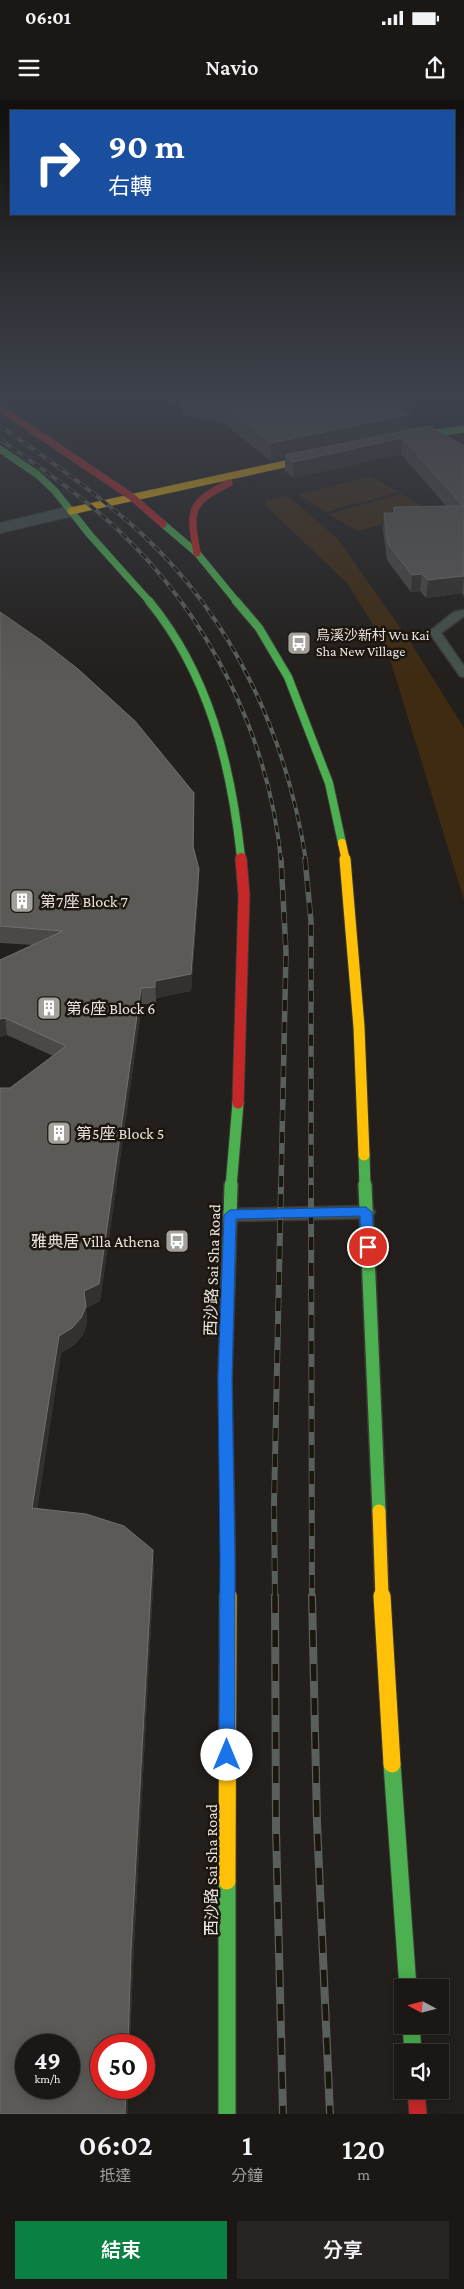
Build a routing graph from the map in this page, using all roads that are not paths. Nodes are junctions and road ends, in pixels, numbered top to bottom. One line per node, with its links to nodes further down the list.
1 (54, 490): 6 (main road, 西沙路 Sai Sha Road)
2 (122, 490): 5 (main road)
3 (164, 490): 5 (main road)
4 (213, 490): 8 (main road)
5 (132, 497): 6 (main road); 8 (main road)
6 (71, 511): 7 (street); 12 (main road, 西沙路 Sai Sha Road)
7 (0, 528)
8 (197, 553): 11 (main road)
9 (464, 613): 10 (lane)
10 (464, 674)
11 (366, 1212): 12 (lane); 13 (main road)
12 (230, 1215): 15 (main road, 西沙路 Sai Sha Road)
13 (407, 1979)
14 (417, 2099): 16 (main road)
15 (227, 2114)
16 (418, 2114)

